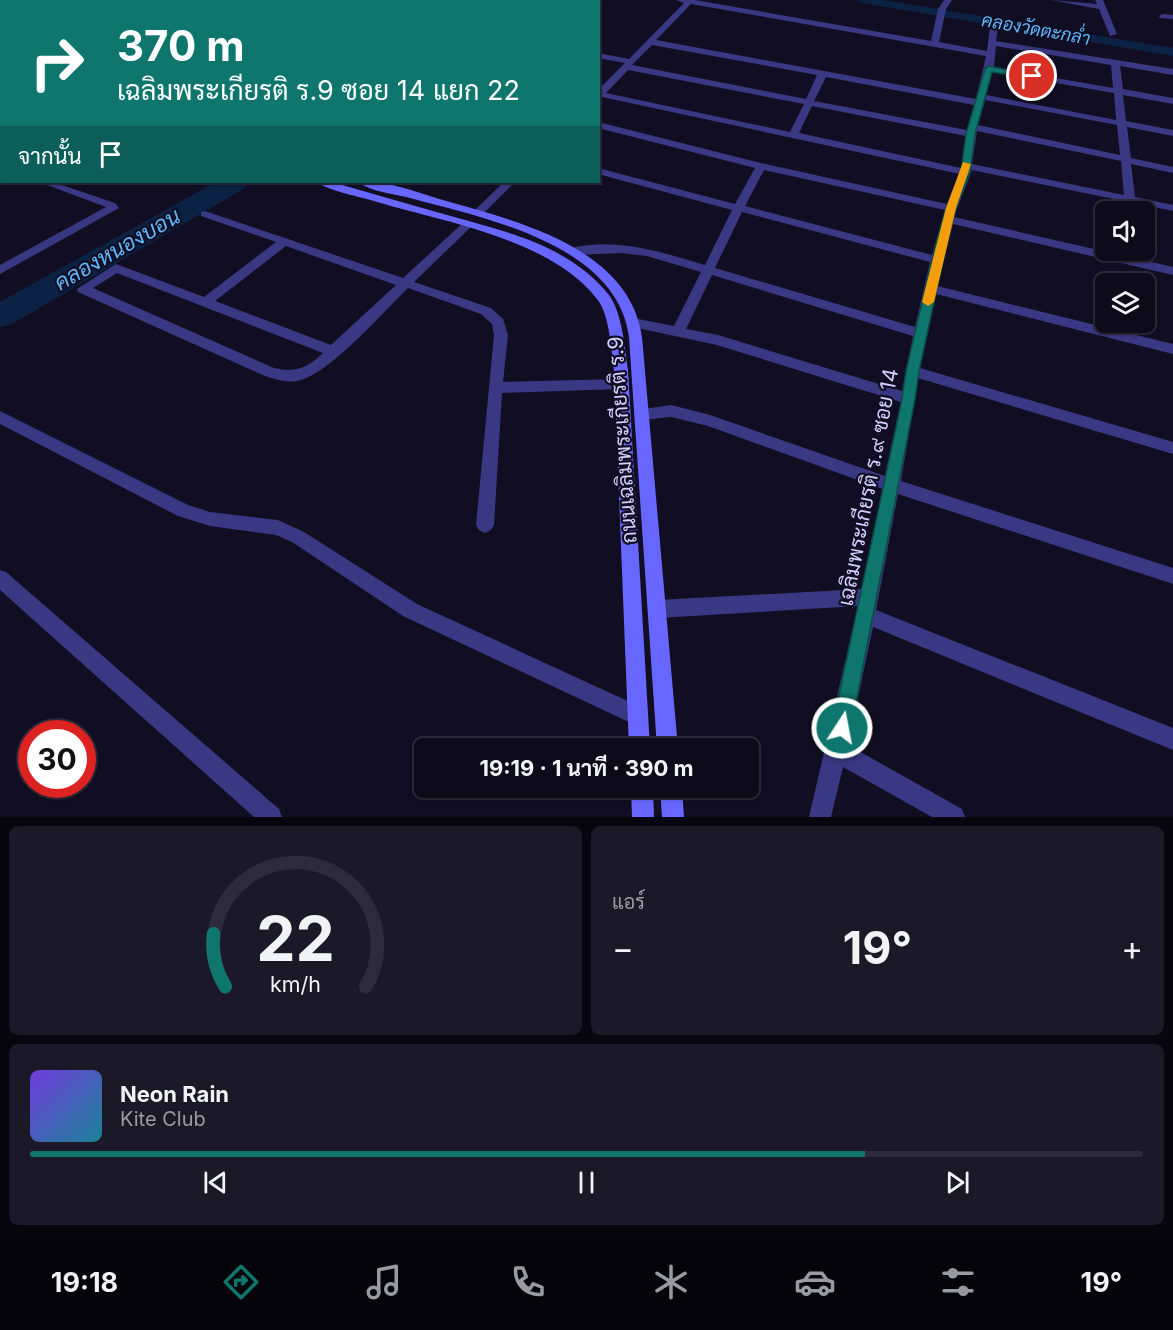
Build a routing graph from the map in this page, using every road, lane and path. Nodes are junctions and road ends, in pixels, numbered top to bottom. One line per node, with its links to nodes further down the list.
1 (948, 0): 9 (street)
2 (1055, 0): 4 (street)
3 (687, 1): 8 (street); 9 (street)
4 (1100, 3): 7 (street)
5 (1163, 16): 6 (street)
6 (1173, 17)
7 (1113, 34)
8 (652, 42): 13 (street); 15 (street)
9 (934, 45): 10 (street)
10 (991, 48): 12 (street); 16 (street); 19 (street, เฉลิมพระเกียรติ ร.๙ ซอย 14)
11 (600, 56): 13 (street)
12 (1114, 62): 14 (street); 16 (street)
13 (630, 65): 17 (street); 21 (street)
14 (1173, 72)
15 (823, 73): 19 (street); 21 (street)
16 (1119, 91): 20 (street); 22 (street)
17 (600, 94)
18 (600, 95): 26 (street)
19 (980, 100): 22 (street); 24 (street, เฉลิมพระเกียรติ ร.๙ ซอย 14)
20 (1173, 100)
21 (810, 102): 24 (street); 26 (street)
22 (1121, 123): 25 (street); 27 (street)
23 (600, 126): 28 (street)
24 (972, 131): 27 (street); 29 (street, เฉลิมพระเกียรติ ร.๙ ซอย 14)
25 (1173, 133)
26 (794, 134): 29 (street)
27 (1125, 160): 30 (street); 36 (street)
28 (761, 166): 37 (street); 39 (street)
29 (966, 169): 36 (street); 39 (street, เฉลิมพระเกียรติ ร.๙ ซอย 14)
30 (1173, 170)
31 (600, 172): 37 (street)
32 (47, 183): 45 (street)
33 (326, 183): 41 (main road, ถนนเฉลิมพระเกียรติ ร.9)
34 (367, 183): 41 (main road, ถนนเฉลิมพระเกียรติ ร.9)
35 (509, 183): 41 (street)
36 (1130, 199): 38 (street)
37 (736, 208): 44 (street); 46 (street)
38 (1173, 208)
39 (950, 213): 44 (street, เฉลิมพระเกียรติ ร.๙ ซอย 14); 47 (street)
40 (205, 214): 42 (street)
41 (473, 219): 43 (main road, ถนนเฉลิมพระเกียรติ ร.9); 48 (street); 57 (main road, ถนนเฉลิมพระเกียรติ ร.9)
42 (284, 242): 48 (street); 50 (street)
43 (575, 252): 46 (street); 51 (main road, ถนนเฉลิมพระเกียรติ ร.9)
44 (937, 260): 49 (street, เฉลิมพระเกียรติ ร.๙ ซอย 14)
45 (2, 268)
46 (711, 269): 52 (street); 53 (street)
47 (1173, 271)
48 (405, 284): 55 (street); 58 (street)
49 (931, 289): 53 (street, เฉลิมพระเกียรติ ร.๙ ซอย 14); 54 (street)
50 (206, 302): 55 (street); 55 (street)
51 (633, 322): 52 (street); 60 (main road, ถนนเฉลิมพระเกียรติ ร.9)
52 (678, 331): 59 (street)
53 (922, 334): 56 (street, เฉลิมพระเกียรติ ร.๙ ซอย 14)
54 (1173, 349)
55 (332, 351)
56 (912, 371): 59 (street, เฉลิมพระเกียรติ ร.๙ ซอย 14); 62 (street)
57 (621, 384): 58 (street); 69 (main road, ถนนเฉลิมพระเกียรติ ร.9)
58 (495, 388): 64 (street)
59 (909, 399): 63 (street, เฉลิมพระเกียรติ ร.๙ ซอย 14)
60 (642, 414): 63 (street); 68 (main road, ถนนเฉลิมพระเกียรติ ร.9)
61 (0, 417): 69 (street)
62 (1173, 448)
63 (891, 486): 65 (street); 67 (street, เฉลิมพระเกียรติ ร.๙ ซอย 14)
64 (485, 525)
65 (1173, 576)
66 (0, 578): 76 (street)
67 (867, 606): 68 (street); 72 (street); 73 (street, เฉลิมพระเกียรติ ร.๙ ซอย 14)
68 (658, 609): 71 (main road, ถนนเฉลิมพระเกียรติ ร.9)
69 (638, 716): 70 (main road, ถนนเฉลิมพระเกียรติ ร.9)
70 (639, 738)
71 (667, 738)
72 (1173, 738)
73 (837, 751): 79 (street, เฉลิมพระเกียรติ ร.๙ ซอย 14); 80 (street)
74 (642, 798): 77 (main road)
75 (672, 798): 78 (main road)
76 (270, 817)
77 (643, 817)
78 (673, 817)
79 (820, 817)
80 (954, 817)

